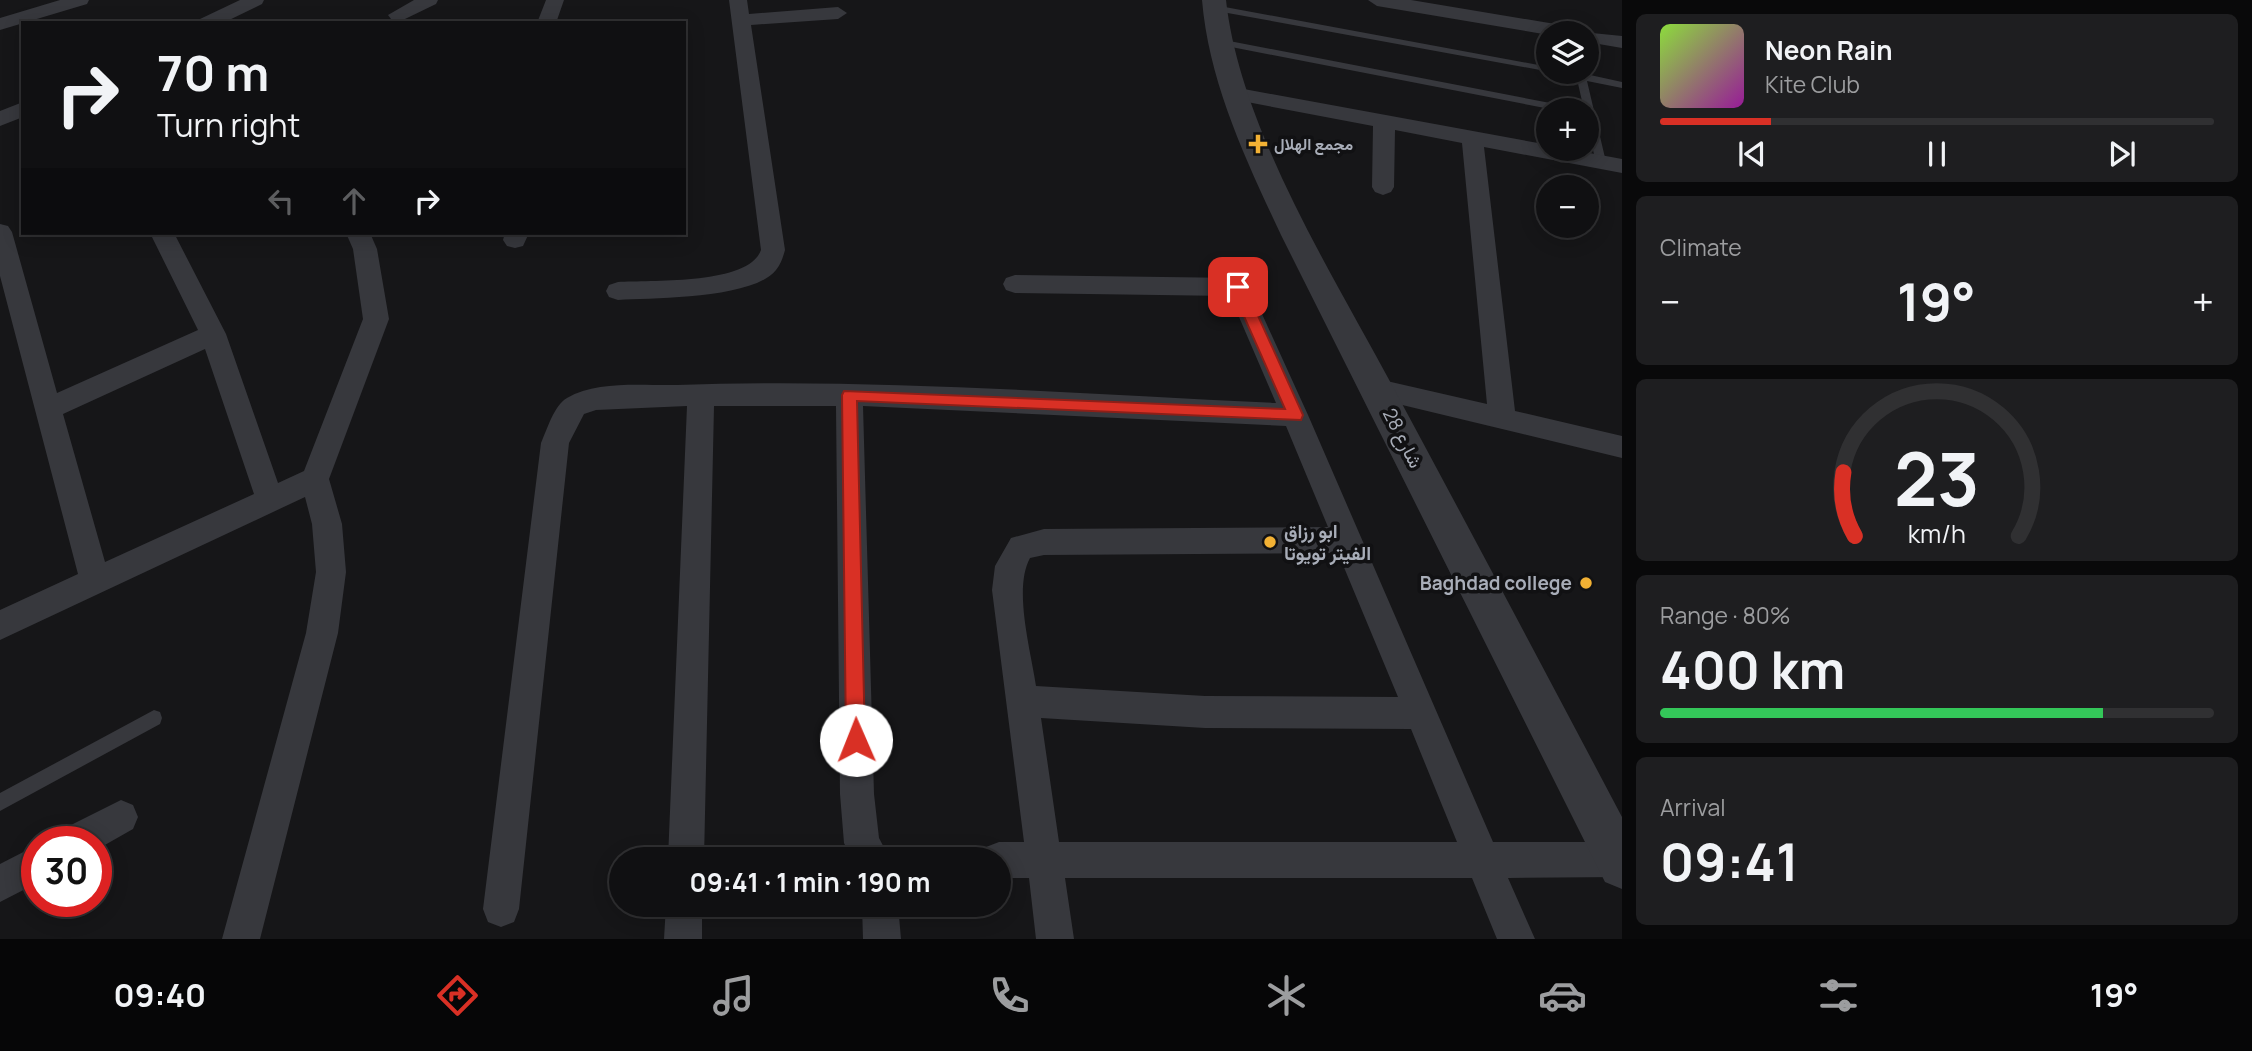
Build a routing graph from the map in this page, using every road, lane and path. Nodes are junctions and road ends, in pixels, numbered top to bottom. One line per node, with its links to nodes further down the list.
1 (80, 0): 12 (street)
2 (256, 0): 10 (street)
3 (429, 0): 7 (street)
4 (555, 0): 11 (street)
5 (1377, 0): 13 (street)
6 (741, 10): 8 (street); 32 (street)
7 (396, 12)
8 (838, 13)
9 (1216, 17): 16 (lane); 19 (street, شارع 28); 20 (lane)
10 (213, 21)
11 (547, 21)
12 (0, 24)
13 (1536, 27)
14 (1599, 38): 15 (street)
15 (1622, 41)
16 (1536, 68)
17 (1599, 80): 18 (lane)
18 (1622, 85)
19 (1233, 93): 23 (street); 35 (street, شارع 28)
20 (1536, 101)
21 (21, 109): 22 (street)
22 (0, 119)
23 (1384, 121): 25 (street); 27 (street)
24 (1599, 136): 26 (lane)
25 (1472, 138): 26 (street); 40 (street)
26 (1612, 164)
27 (1383, 187)
28 (0, 232): 33 (street)
29 (163, 235): 34 (street)
30 (359, 235): 42 (street)
31 (1015, 284): 39 (street)
32 (618, 291)
33 (10, 305): 38 (street)
34 (213, 334): 38 (street); 43 (street)
35 (1378, 390): 40 (street); 58 (street, شارع 28)
36 (701, 394): 37 (street); 53 (street); 61 (street)
37 (849, 395): 39 (street); 54 (street)
38 (48, 409): 45 (street)
39 (1295, 415): 44 (street)
40 (1502, 419): 41 (street)
41 (1622, 447)
42 (315, 479): 43 (street); 64 (street)
43 (270, 499): 45 (street)
44 (1348, 540): 47 (street); 48 (street)
45 (95, 581): 46 (street)
46 (0, 625)
47 (1022, 701): 48 (street); 56 (street)
48 (1419, 713): 57 (street)
49 (154, 718): 50 (lane)
50 (0, 802)
51 (121, 817): 52 (street)
52 (105, 826)
53 (686, 847)
54 (864, 847)
55 (1011, 860): 56 (street)
56 (1044, 860): 57 (street); 67 (street)
57 (1483, 860): 58 (street); 68 (street)
58 (1621, 863)
59 (21, 872): 60 (street)
60 (0, 884)
61 (501, 909)
62 (684, 917): 65 (street)
63 (881, 917): 66 (street)
64 (241, 939)
65 (683, 939)
66 (882, 939)
67 (1055, 939)
68 (1516, 939)

